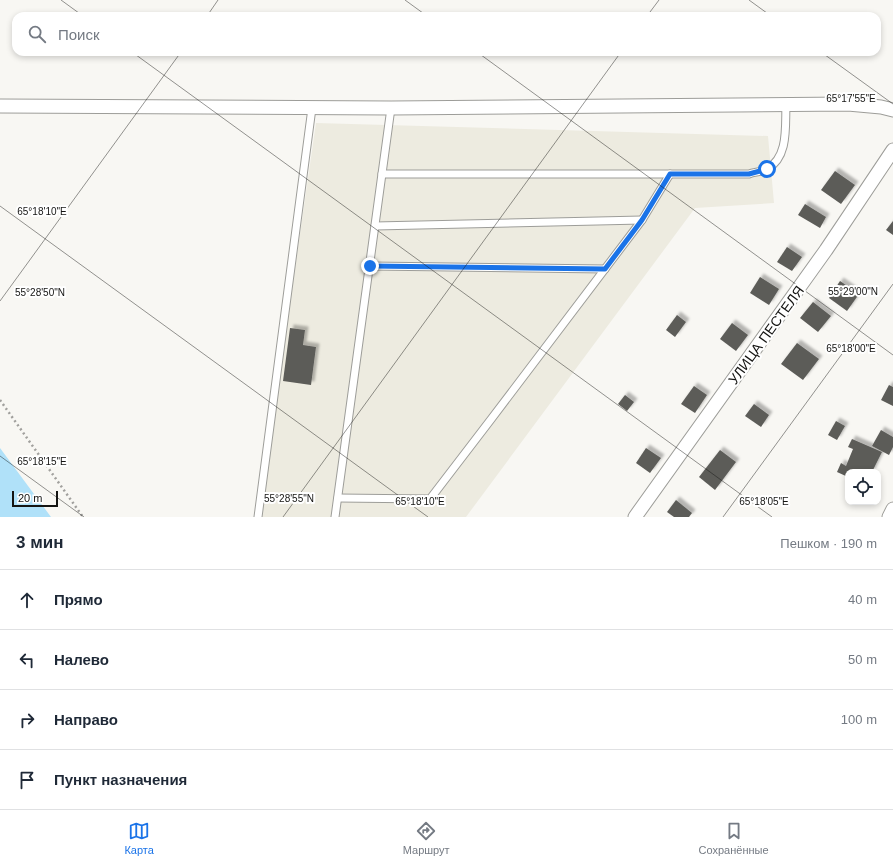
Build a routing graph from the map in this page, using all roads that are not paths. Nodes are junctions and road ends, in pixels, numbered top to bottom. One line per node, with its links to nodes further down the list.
1 (786, 105): 4 (street); 5 (street); 8 (lane)
2 (0, 106): 3 (street)
3 (312, 108): 4 (street); 15 (lane)
4 (391, 108): 7 (lane)
5 (893, 110)
6 (893, 150): 17 (street, УЛИЦА ПЕСТЕЛЯ)
7 (382, 174): 8 (lane); 10 (lane)
8 (670, 174): 9 (lane)
9 (642, 220): 10 (lane); 12 (lane)
10 (375, 226): 11 (lane)
11 (370, 266): 12 (lane); 13 (lane)
12 (605, 269): 13 (lane)
13 (338, 498): 16 (lane)
14 (893, 509): 18 (street)
15 (258, 517)
16 (335, 517)
17 (635, 517)
18 (889, 517)

